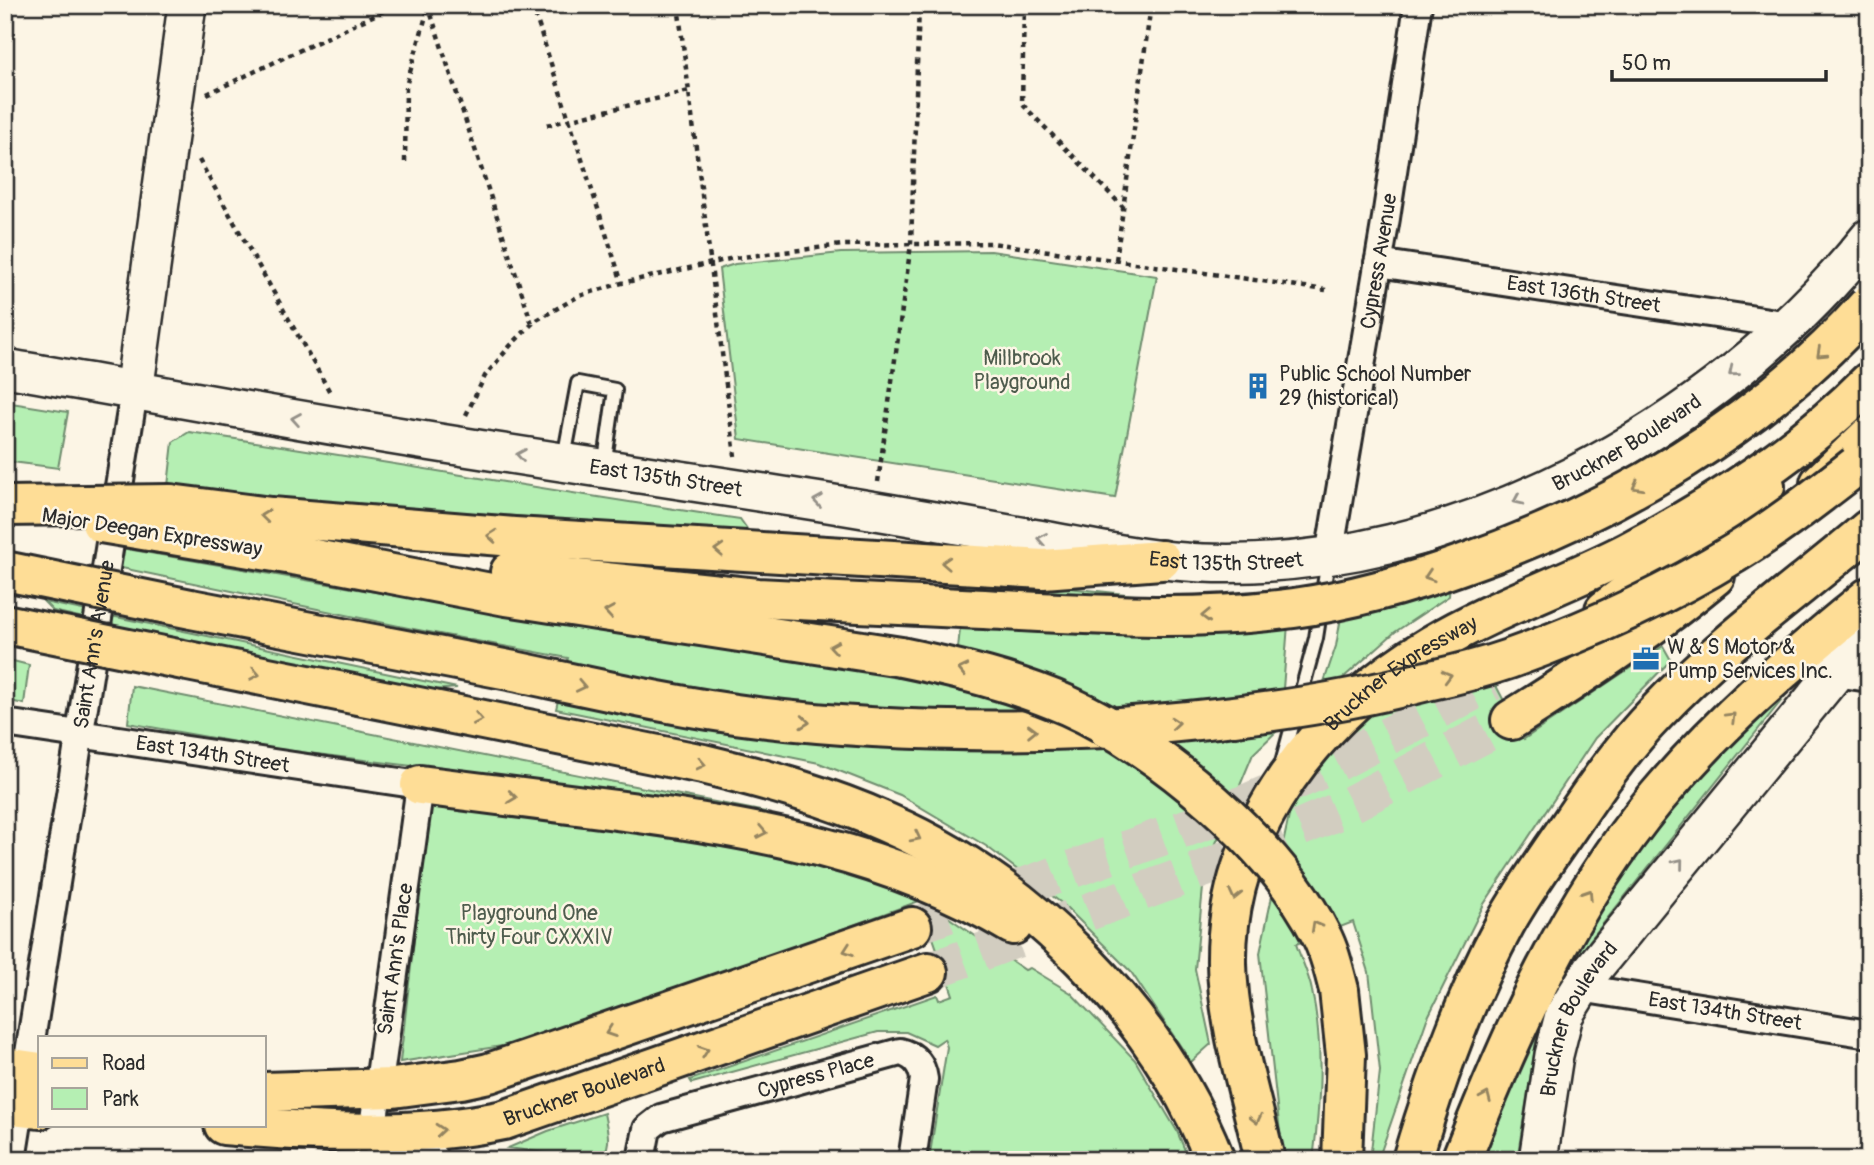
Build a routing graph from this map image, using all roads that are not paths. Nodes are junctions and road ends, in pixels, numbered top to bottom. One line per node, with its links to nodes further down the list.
1 (187, 5): 10 (main road, Saint Ann's Avenue)
2 (1418, 5): 4 (street, Cypress Avenue)
3 (1869, 238): 6 (main road, Bruckner Boulevard)
4 (1378, 263): 6 (street, East 136th Street); 19 (street, Cypress Avenue)
5 (1869, 304): 18 (main road, one-way to 18, bridge)
6 (1788, 325): 19 (main road, Bruckner Boulevard, one-way to 19)
7 (5, 368): 10 (main road, East 135th Street)
8 (1869, 382): 31 (main road, Bruckner Expressway)
9 (1869, 389): 26 (main road)
10 (134, 392): 13 (main road, East 135th Street, one-way to 10); 29 (street, Saint Ann's Avenue)
11 (1869, 436): 27 (main road)
12 (1869, 453): 21 (main road, one-way to 12, bridge)
13 (564, 462): 14 (main road, East 135th Street); 14 (lane)
14 (604, 467): 20 (main road, East 135th Street, one-way to 14)
15 (5, 507): 16 (main road, Major Deegan Expressway, bridge)
16 (166, 518): 18 (main road, Major Deegan Expressway); 20 (main road, one-way to 16)
17 (1869, 529): 50 (main road)
18 (299, 556): 49 (main road, one-way to 18, bridge)
19 (1329, 556): 20 (main road, East 135th Street); 31 (lane)
20 (1161, 560)
21 (5, 572)
22 (1869, 597): 51 (main road, one-way to 22)
23 (5, 624): 34 (main road, one-way to 34, bridge)
24 (1869, 637): 25 (main road, Bruckner Boulevard)
25 (1852, 675): 35 (main road, Bruckner Boulevard, one-way to 25)
26 (1492, 682)
27 (1511, 720)
28 (5, 723): 29 (street, East 134th Street)
29 (79, 735): 30 (street, East 134th Street); 37 (street, Saint Ann's Avenue)
30 (421, 785): 34 (main road, one-way to 34); 38 (street, Saint Ann's Place)
31 (1272, 801): 48 (main road, Bruckner Expressway, one-way to 48)
32 (912, 927): 38 (main road, one-way to 38)
33 (928, 972): 42 (main road, Bruckner Boulevard, one-way to 33)
34 (1103, 979): 47 (main road)
35 (1580, 988): 36 (street, East 134th Street); 52 (main road, Bruckner Boulevard)
36 (1869, 1034)
37 (24, 1070): 40 (street, Saint Ann's Avenue)
38 (378, 1088): 39 (main road); 42 (street, Saint Ann's Place)
39 (266, 1092)
40 (22, 1107): 43 (street, Saint Ann's Avenue)
41 (239, 1126): 42 (main road, Bruckner Boulevard)
42 (372, 1135): 44 (main road)
43 (12, 1160)
44 (429, 1160)
45 (641, 1160): 46 (street, Cypress Place)
46 (912, 1160)
47 (1215, 1160)
48 (1265, 1160)
49 (1342, 1160)
50 (1412, 1160)
51 (1461, 1160)
52 (1538, 1160)

